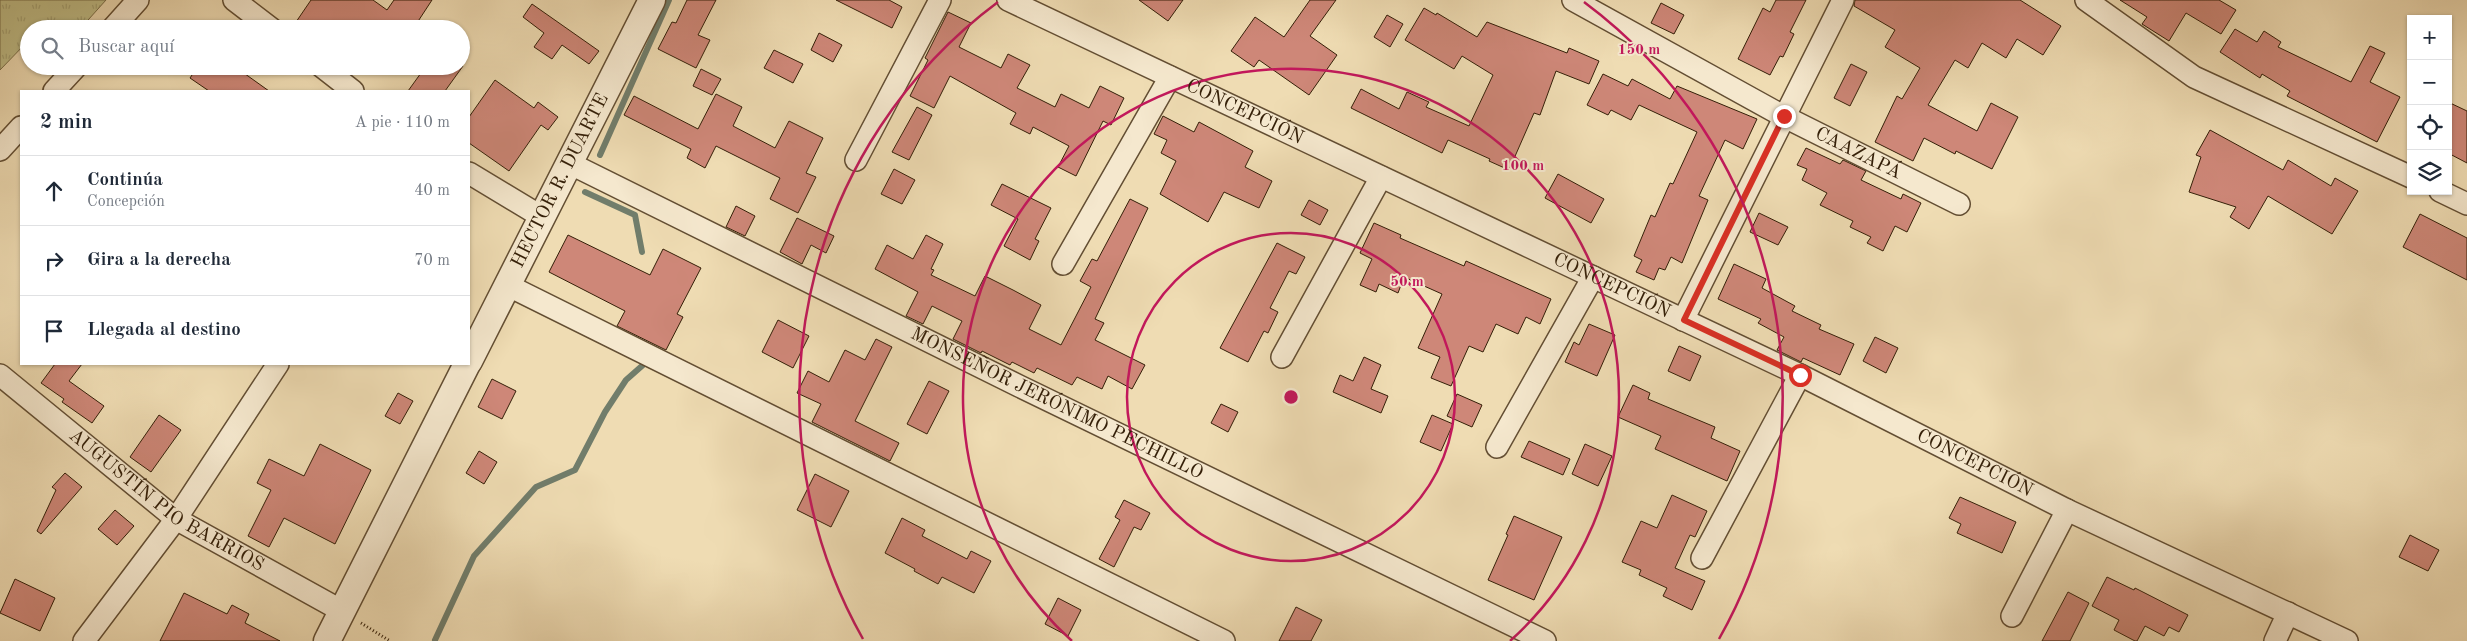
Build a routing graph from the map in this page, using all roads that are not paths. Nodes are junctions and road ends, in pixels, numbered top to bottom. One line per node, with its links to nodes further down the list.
1 (138, 0): 9 (street)
2 (234, 0): 10 (street)
3 (652, 0): 20 (street, HECTOR R. DUARTE)
4 (940, 0): 19 (street)
5 (1008, 0): 13 (street, CONCEPCIÓN)
6 (1843, 0): 16 (street)
7 (2086, 0): 22 (street)
8 (1577, 1): 16 (street, CAAZAPÁ)
9 (120, 20)
10 (260, 20)
11 (69, 75): 14 (street)
12 (332, 75): 15 (street)
13 (1170, 77): 23 (street, CONCEPCIÓN); 28 (street)
14 (55, 90)
15 (352, 90)
16 (1784, 116): 25 (street, CAAZAPÁ); 31 (street)
17 (20, 128): 18 (street)
18 (0, 150)
19 (856, 160)
20 (570, 163): 27 (street, HECTOR R. DUARTE); 48 (street, MONSEÑOR JERÓNIMO PECHILLO)
21 (470, 173): 27 (street)
22 (2407, 175)
23 (1381, 177): 29 (street, CONCEPCIÓN); 32 (street)
24 (2448, 195): 26 (street)
25 (1959, 204)
26 (2467, 204)
27 (542, 217): 30 (street, HECTOR R. DUARTE)
28 (1063, 264)
29 (1593, 277): 31 (street, CONCEPCIÓN); 38 (street)
30 (508, 285): 33 (street, HECTOR R. DUARTE); 47 (street)
31 (1684, 320): 37 (street, CONCEPCIÓN)
32 (1282, 357)
33 (470, 358)
34 (277, 365): 40 (street)
35 (466, 365): 42 (street, HECTOR R. DUARTE)
36 (0, 375): 40 (street, AUGUSTÍN PIO BARRIOS)
37 (1800, 375): 39 (street, CONCEPCIÓN); 41 (street)
38 (1497, 448)
39 (2067, 510): 43 (street, CONCEPCIÓN); 44 (street)
40 (176, 519): 42 (street, AUGUSTÍN PIO BARRIOS); 45 (street)
41 (1702, 558)
42 (342, 611): 46 (street, HECTOR R. DUARTE)
43 (2288, 613): 49 (street); 50 (street, CONCEPCIÓN)
44 (2012, 616)
45 (84, 641)
46 (327, 641)
47 (1224, 641)
48 (1545, 641)
49 (2275, 641)
50 (2347, 641)

